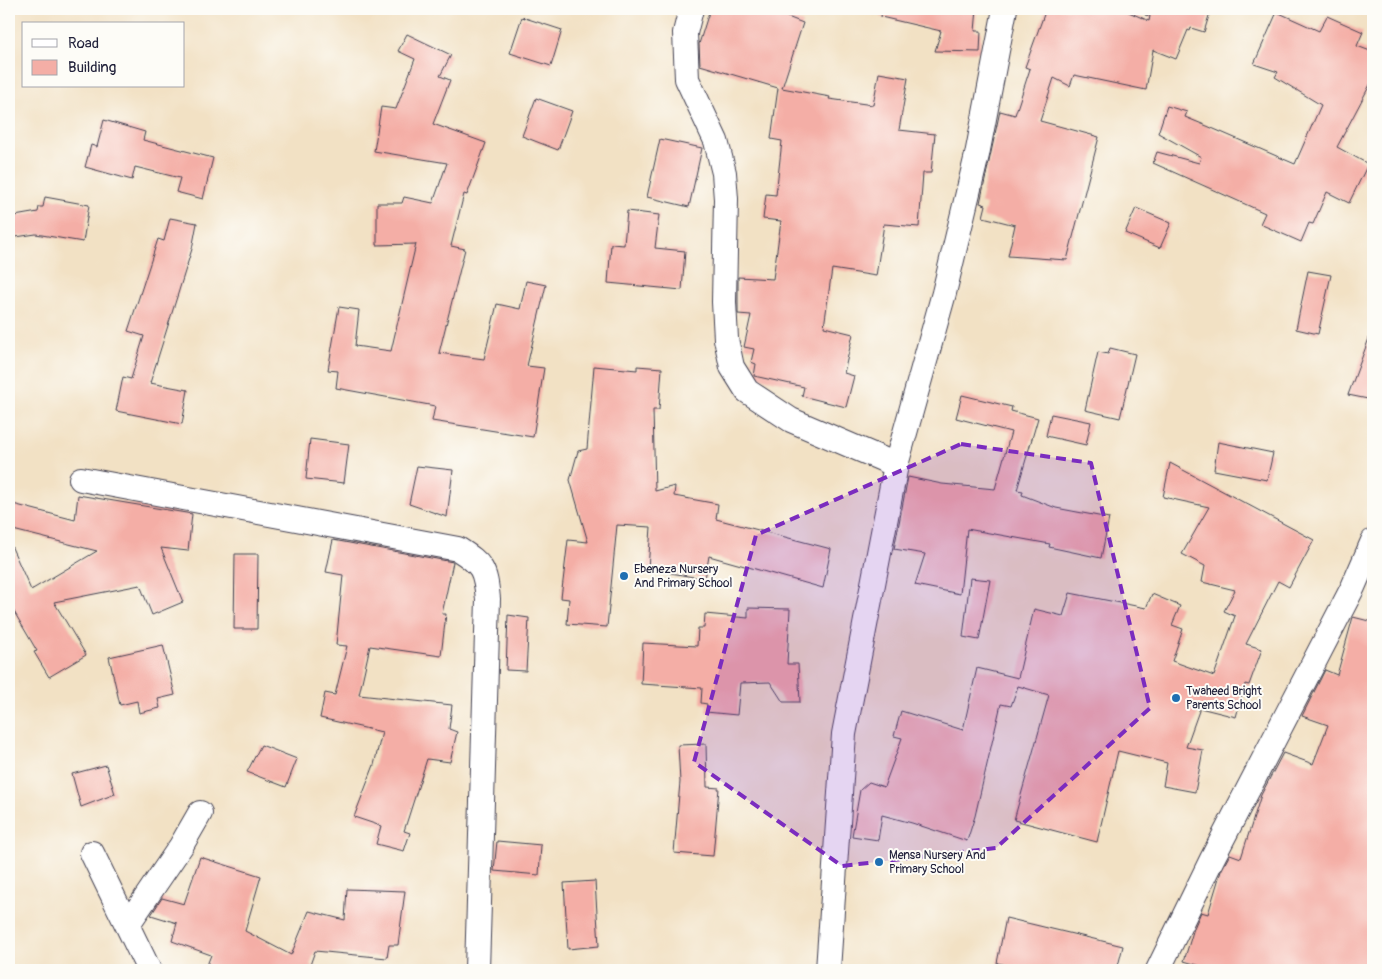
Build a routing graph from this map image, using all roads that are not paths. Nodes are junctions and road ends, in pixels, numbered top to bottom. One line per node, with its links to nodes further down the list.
1 (691, 9): 3 (street)
2 (1005, 9): 3 (street)
3 (896, 465): 11 (street)
4 (82, 479): 10 (street)
5 (1373, 540): 12 (street)
6 (200, 813): 8 (street)
7 (92, 853): 8 (street)
8 (128, 924): 9 (street)
9 (149, 970)
10 (477, 970)
11 (828, 970)
12 (1158, 970)

